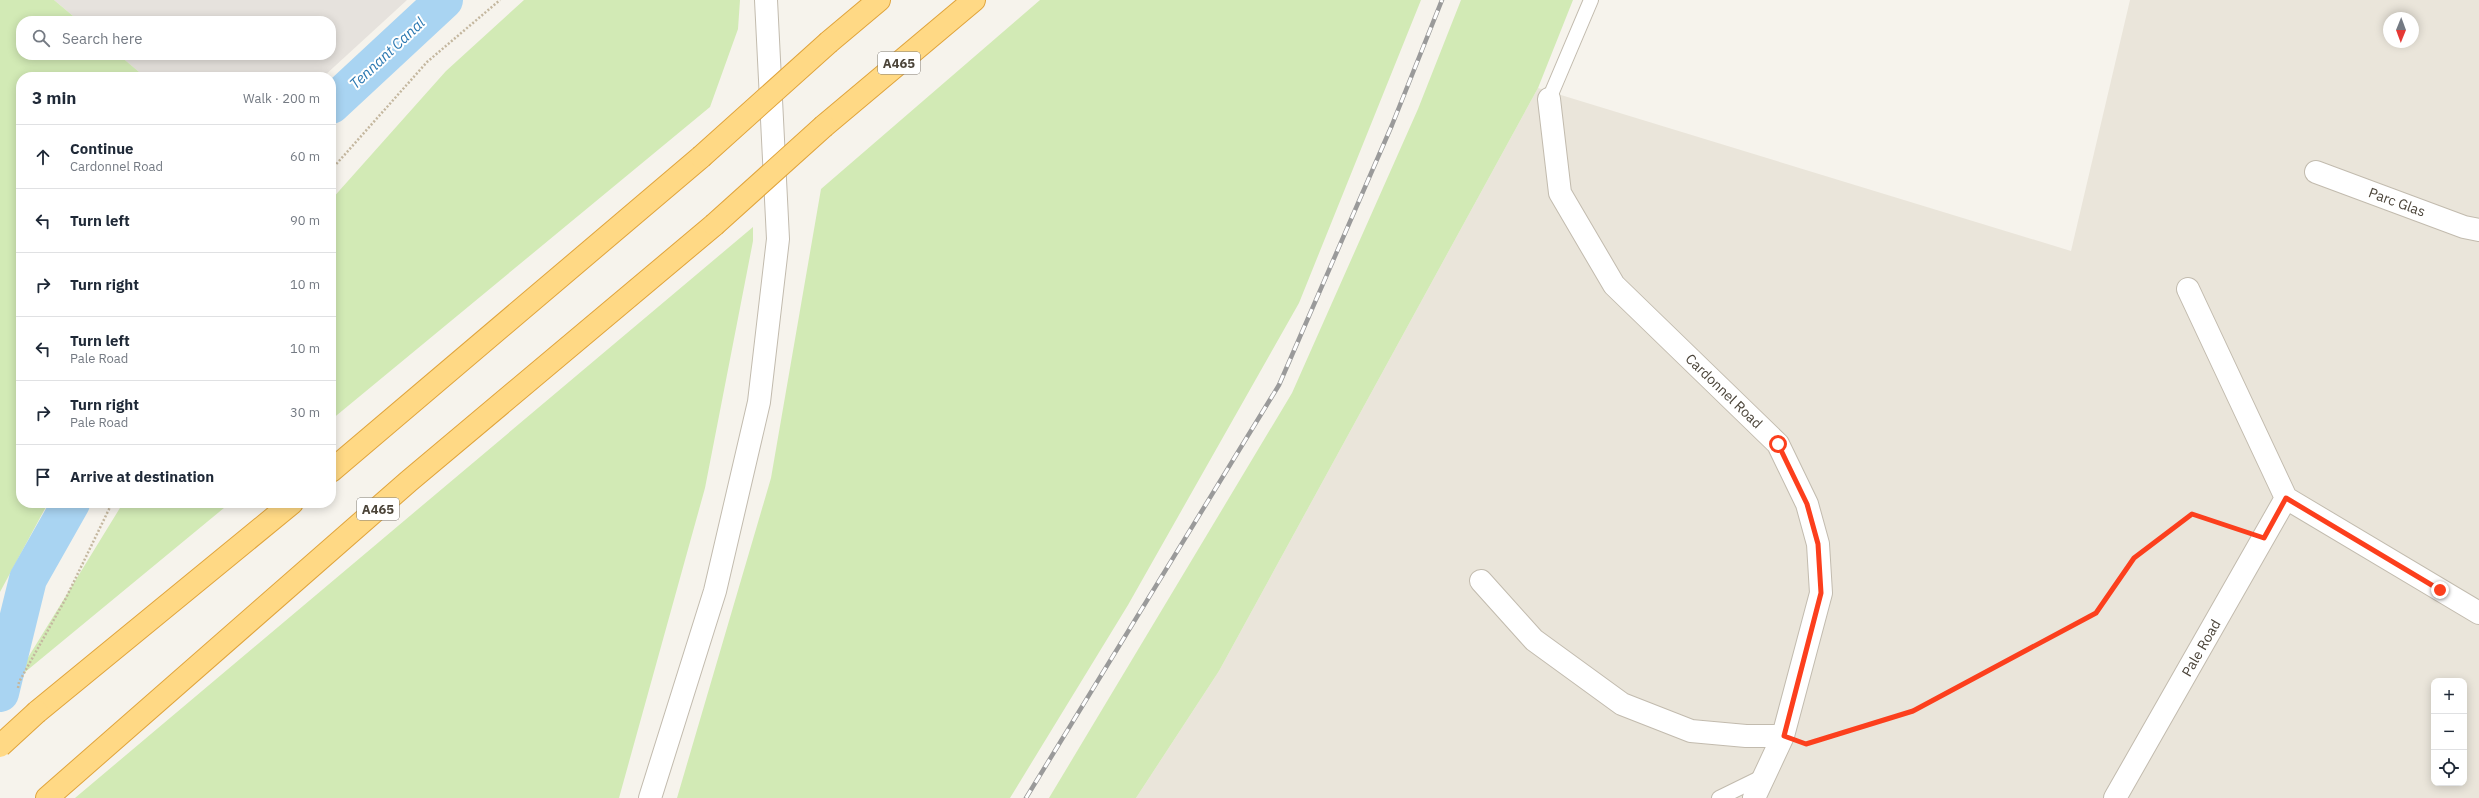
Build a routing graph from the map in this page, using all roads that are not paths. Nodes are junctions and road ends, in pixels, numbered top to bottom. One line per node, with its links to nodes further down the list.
1 (766, 0): 18 (street)
2 (879, 0): 9 (highway, bridge)
3 (974, 0): 17 (highway, A465, bridge)
4 (1591, 0): 5 (lane)
5 (1549, 99): 14 (street, Cardonnel Road)
6 (2316, 172): 7 (street, Parc Glas)
7 (2479, 230)
8 (2188, 289): 10 (street)
9 (336, 467)
10 (2286, 498): 13 (street); 21 (street, Pale Road)
11 (286, 508): 15 (highway, bridge)
12 (1481, 581): 14 (street)
13 (2479, 613)
14 (1784, 736): 16 (street, Cardonnel Road)
15 (0, 746)
16 (1766, 775): 19 (lane); 20 (street, Cardonnel Road)
17 (47, 798)
18 (650, 798)
19 (1719, 798)
20 (1754, 798)
21 (2116, 798)

